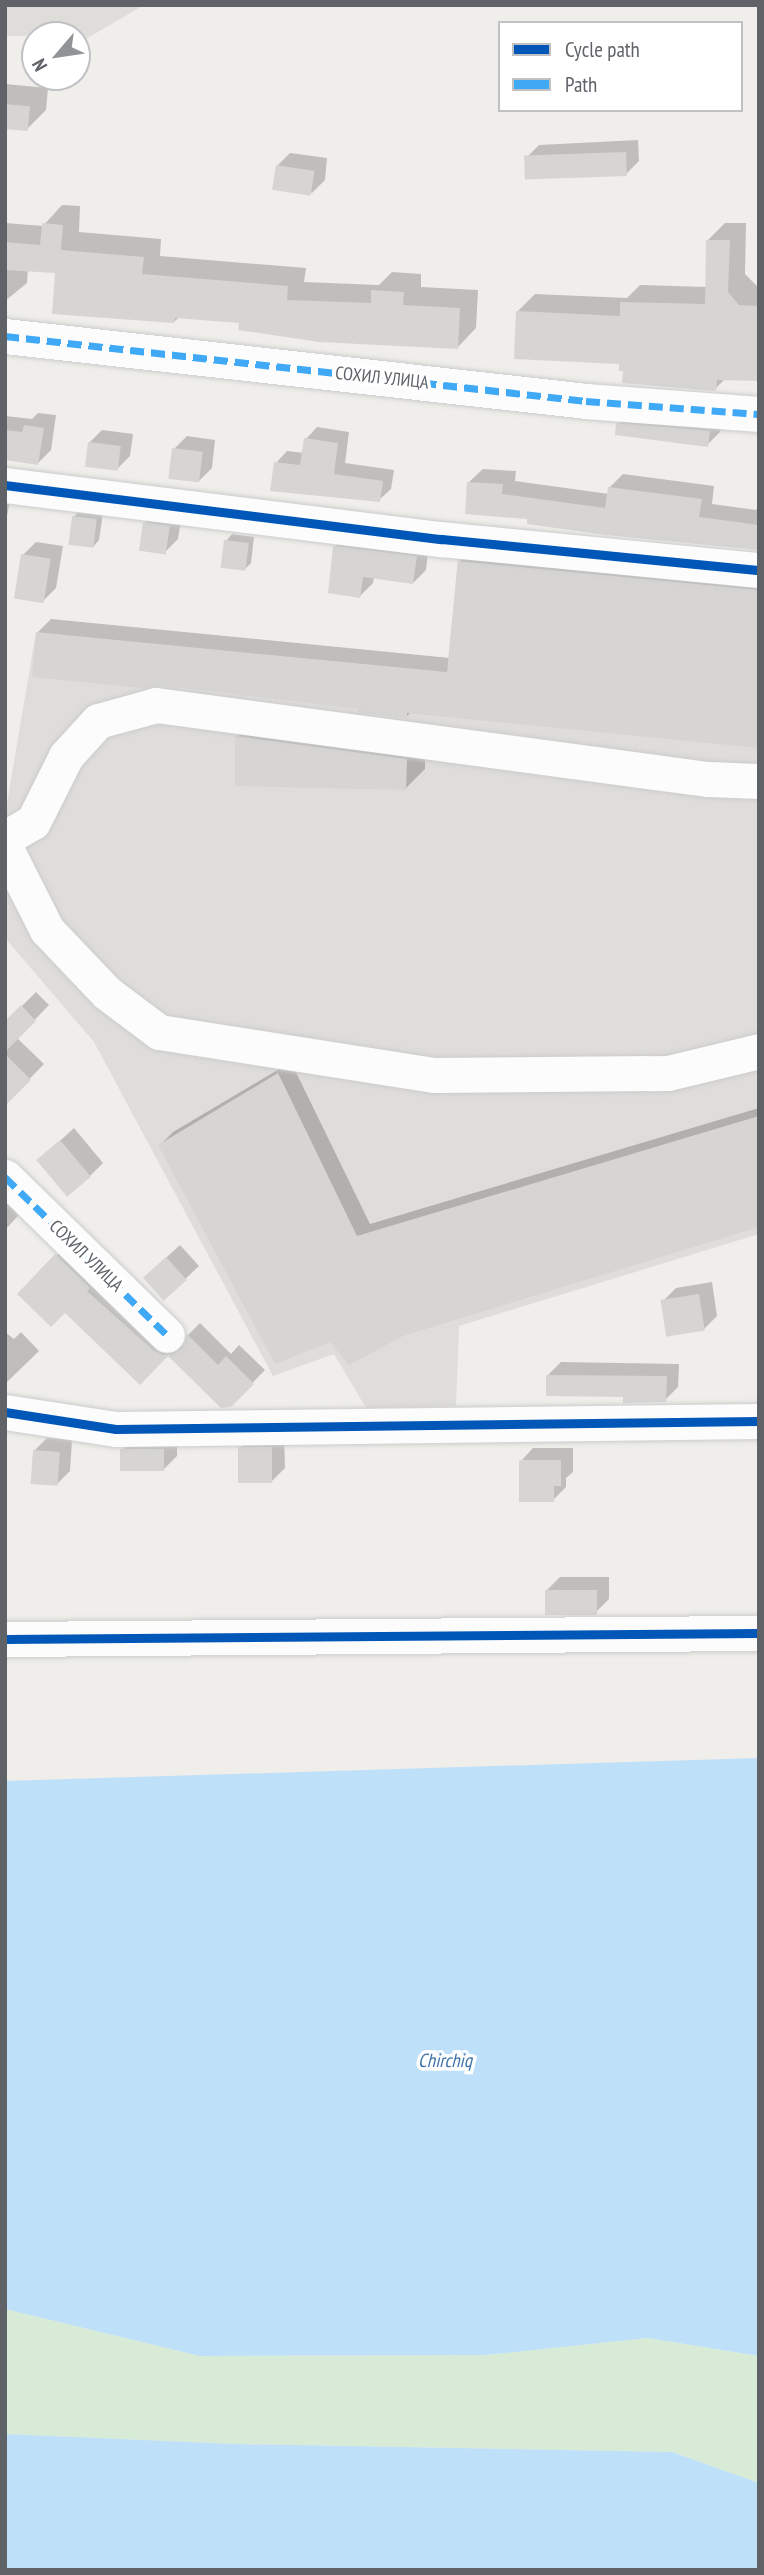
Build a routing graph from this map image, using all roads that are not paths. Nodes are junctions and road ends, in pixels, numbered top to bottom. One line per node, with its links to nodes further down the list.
1 (5, 336): 2 (street, СОХИЛ УЛИЦА)
2 (759, 414)
3 (5, 485): 4 (street)
4 (759, 570)
5 (759, 781): 6 (street)
6 (5, 838)
7 (5, 848): 8 (street)
8 (759, 1051)
9 (5, 1177): 10 (street, СОХИЛ УЛИЦА)
10 (167, 1335)
11 (5, 1412): 12 (street)
12 (759, 1422)
13 (759, 1633): 14 (street)
14 (5, 1639)

